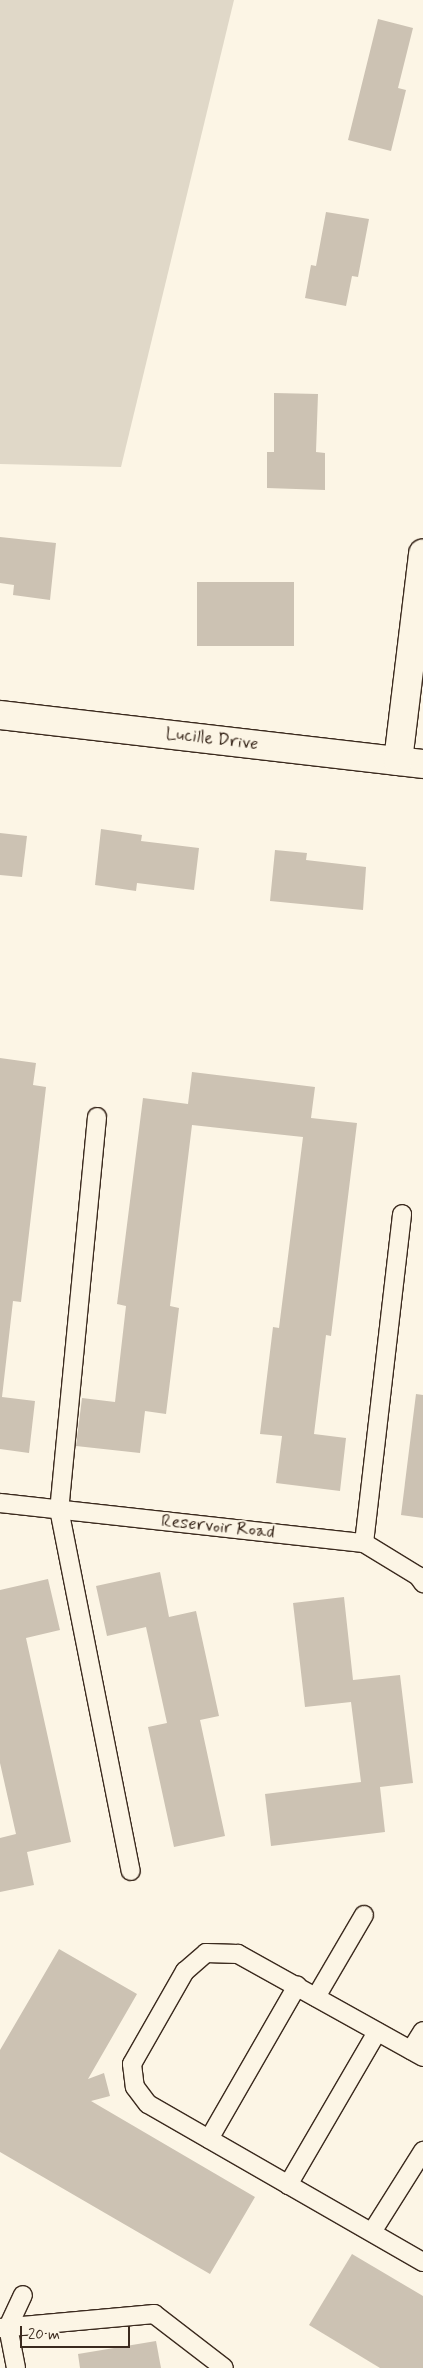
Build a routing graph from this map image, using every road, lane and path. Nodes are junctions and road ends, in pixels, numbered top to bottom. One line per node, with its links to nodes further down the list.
1 (423, 552): 3 (street)
2 (0, 714): 3 (street, Lucille Drive)
3 (410, 762)
4 (98, 1117): 7 (lane)
5 (402, 1214): 8 (lane)
6 (0, 1503): 7 (lane, Reservoir Road)
7 (59, 1509): 8 (lane, Reservoir Road); 10 (lane)
8 (364, 1543): 9 (lane, Reservoir Road)
9 (423, 1583)
10 (131, 1871)
11 (364, 1915): 13 (lane)
12 (297, 1986): 13 (lane); 17 (lane); 17 (lane)
13 (316, 1997): 15 (lane)
14 (423, 2031): 16 (lane)
15 (377, 2032): 16 (lane); 19 (lane)
16 (417, 2054)
17 (209, 2139): 19 (lane)
18 (423, 2151): 20 (lane)
19 (288, 2185): 20 (lane)
20 (372, 2232): 21 (lane)
21 (423, 2262)
22 (23, 2295): 23 (lane)
23 (4, 2327): 24 (lane); 25 (lane)
24 (16, 2368)
25 (224, 2368)

